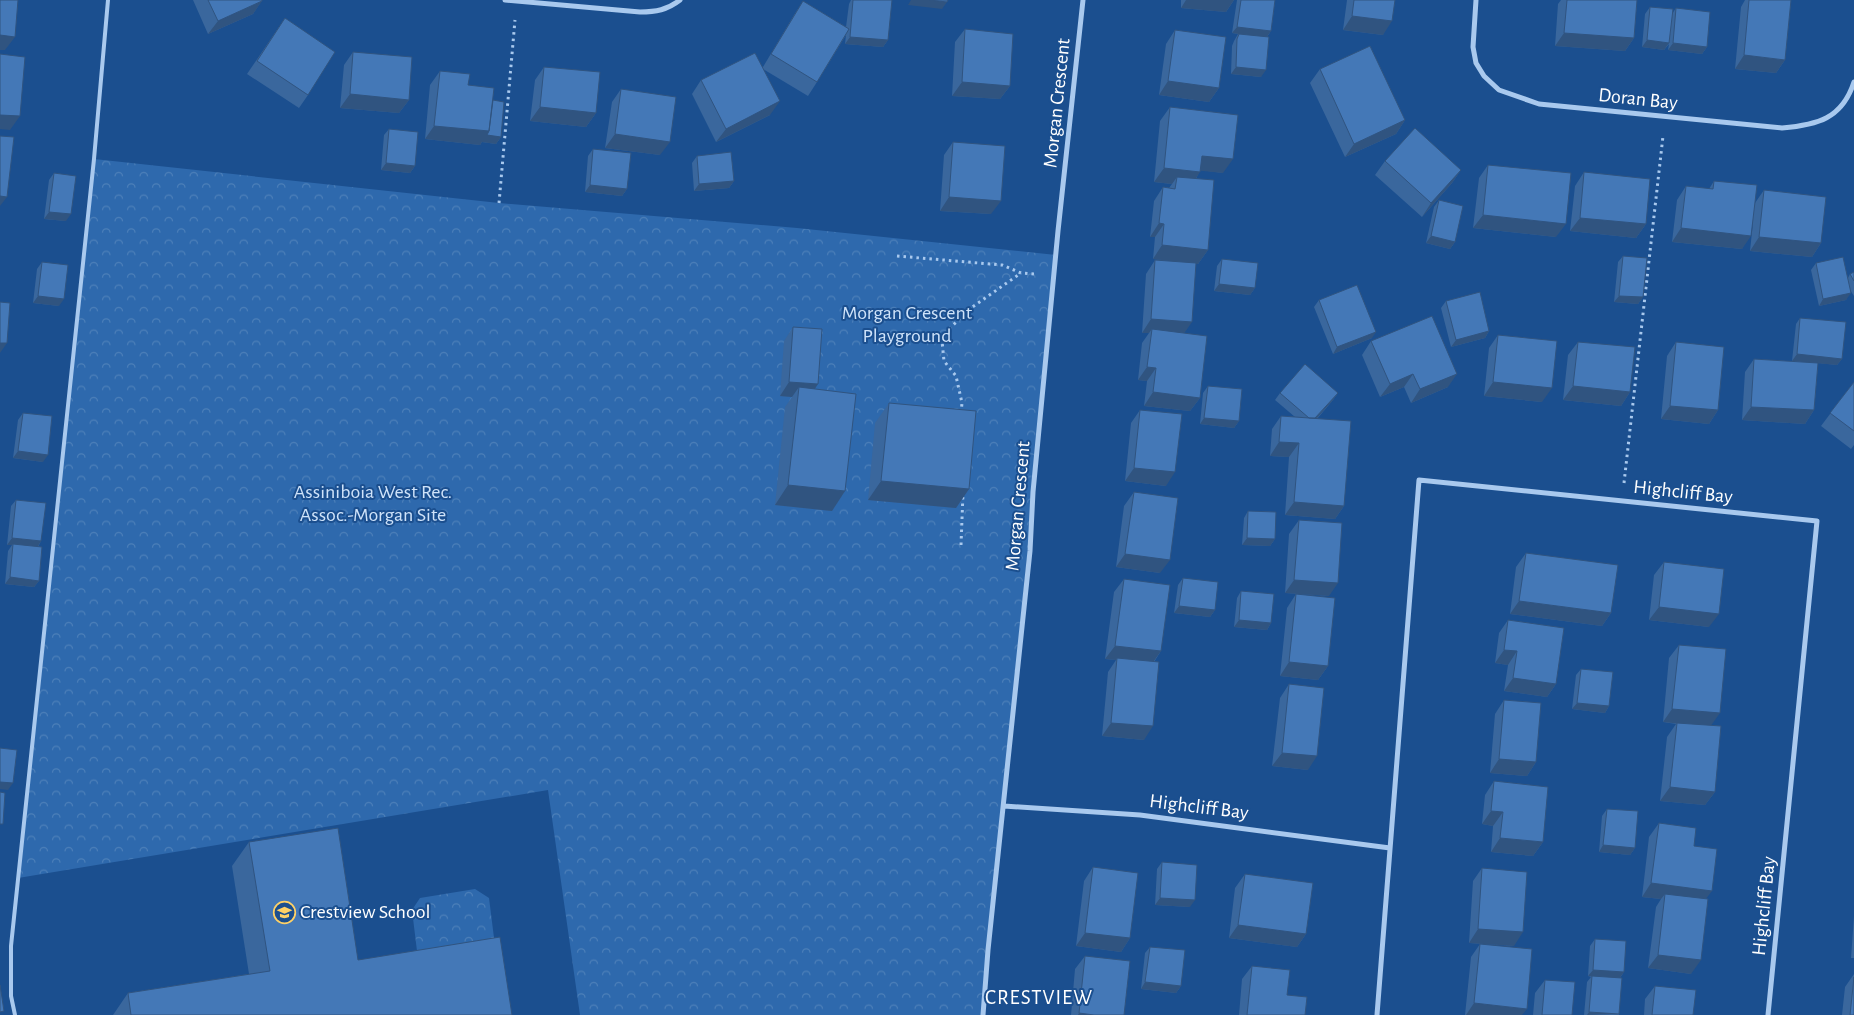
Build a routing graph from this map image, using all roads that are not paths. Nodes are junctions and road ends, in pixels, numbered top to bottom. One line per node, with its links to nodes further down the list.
1 (108, 0): 10 (lane)
2 (505, 0): 6 (street)
3 (680, 0): 6 (street)
4 (1083, 0): 8 (street, Morgan Crescent)
5 (1476, 0): 7 (street, Doran Bay)
6 (517, 1)
7 (1854, 82)
8 (1004, 806): 9 (street, Highcliff Bay); 11 (street, Morgan Crescent)
9 (1390, 848): 12 (street, Highcliff Bay); 13 (street, Highcliff Bay)
10 (15, 1015)
11 (983, 1015)
12 (1377, 1015)
13 (1768, 1015)

